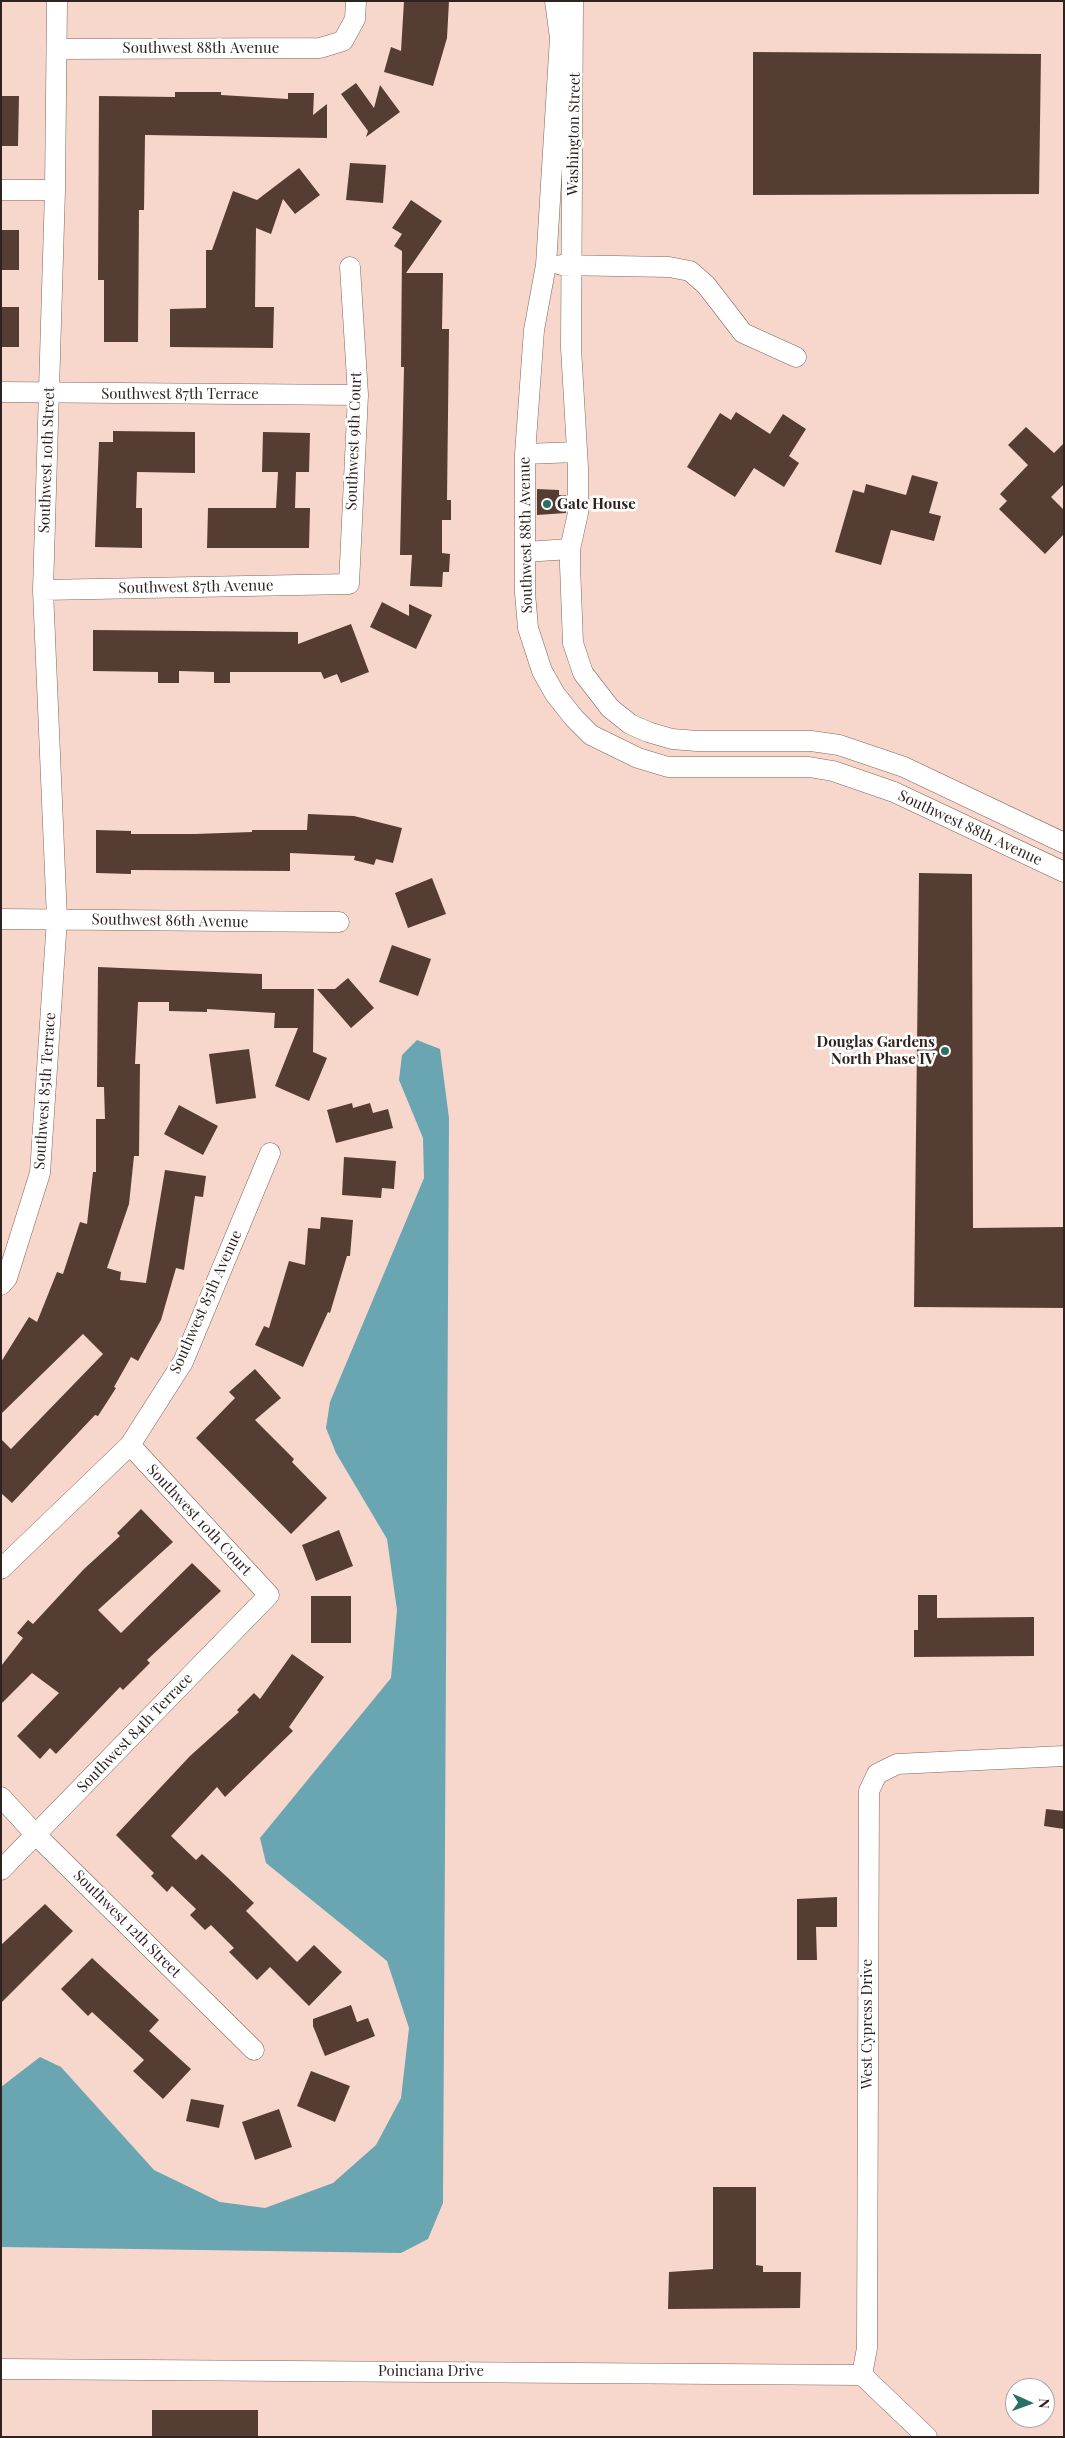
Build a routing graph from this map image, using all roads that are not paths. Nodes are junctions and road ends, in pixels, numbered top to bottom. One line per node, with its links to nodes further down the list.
1 (57, 1): 5 (street, Southwest 10th Street)
2 (356, 1): 5 (street, Southwest 88th Avenue)
3 (556, 1): 8 (street, Washington Street)
4 (574, 1): 9 (street, Washington Street)
5 (58, 49): 7 (street, Southwest 10th Street)
6 (1, 190): 7 (street)
7 (55, 190): 13 (street, Southwest 10th Street)
8 (546, 265): 9 (street); 16 (street, Southwest 88th Avenue)
9 (573, 266): 11 (street); 15 (street, Southwest 88th Avenue)
10 (350, 268): 14 (street, Southwest 9th Court)
11 (796, 357)
12 (1, 392): 13 (street, Southwest 87th Terrace)
13 (48, 393): 14 (street, Southwest 87th Terrace); 20 (street, Southwest 10th Street)
14 (358, 396): 19 (street, Southwest 9th Court)
15 (577, 452): 16 (street); 17 (street, Southwest 88th Avenue)
16 (525, 454): 18 (street, Southwest 88th Avenue)
17 (570, 548): 18 (street); 21 (street, Southwest 88th Avenue)
18 (525, 552): 22 (street, Southwest 88th Avenue)
19 (348, 584): 20 (street, Southwest 87th Avenue)
20 (43, 590): 28 (street, Southwest 10th Street)
21 (648, 732): 22 (street); 23 (street, Southwest 88th Avenue)
22 (638, 758): 24 (street, Southwest 88th Avenue)
23 (888, 761): 24 (street); 25 (street, Southwest 88th Avenue)
24 (876, 785): 26 (street, Southwest 88th Avenue)
25 (1064, 843)
26 (1064, 872)
27 (1, 919): 28 (street, Southwest 86th Avenue)
28 (57, 920): 29 (street, Southwest 86th Avenue); 31 (street, Southwest 85th Terrace)
29 (339, 922)
30 (270, 1153): 32 (street, Southwest 85th Avenue)
31 (1, 1285)
32 (130, 1445): 33 (street, Southwest 85th Avenue); 34 (street, Southwest 10th Court)
33 (1, 1569)
34 (268, 1595): 37 (street, Southwest 84th Terrace)
35 (1064, 1756): 41 (street, West Cypress Drive)
36 (1, 1797): 37 (street, Southwest 12th Street)
37 (36, 1835): 38 (street, Southwest 84th Terrace); 39 (street, Southwest 12th Street)
38 (1, 1870)
39 (254, 2050)
40 (1, 2369): 41 (street, Poinciana Drive)
41 (862, 2375): 42 (street)
42 (927, 2437)

